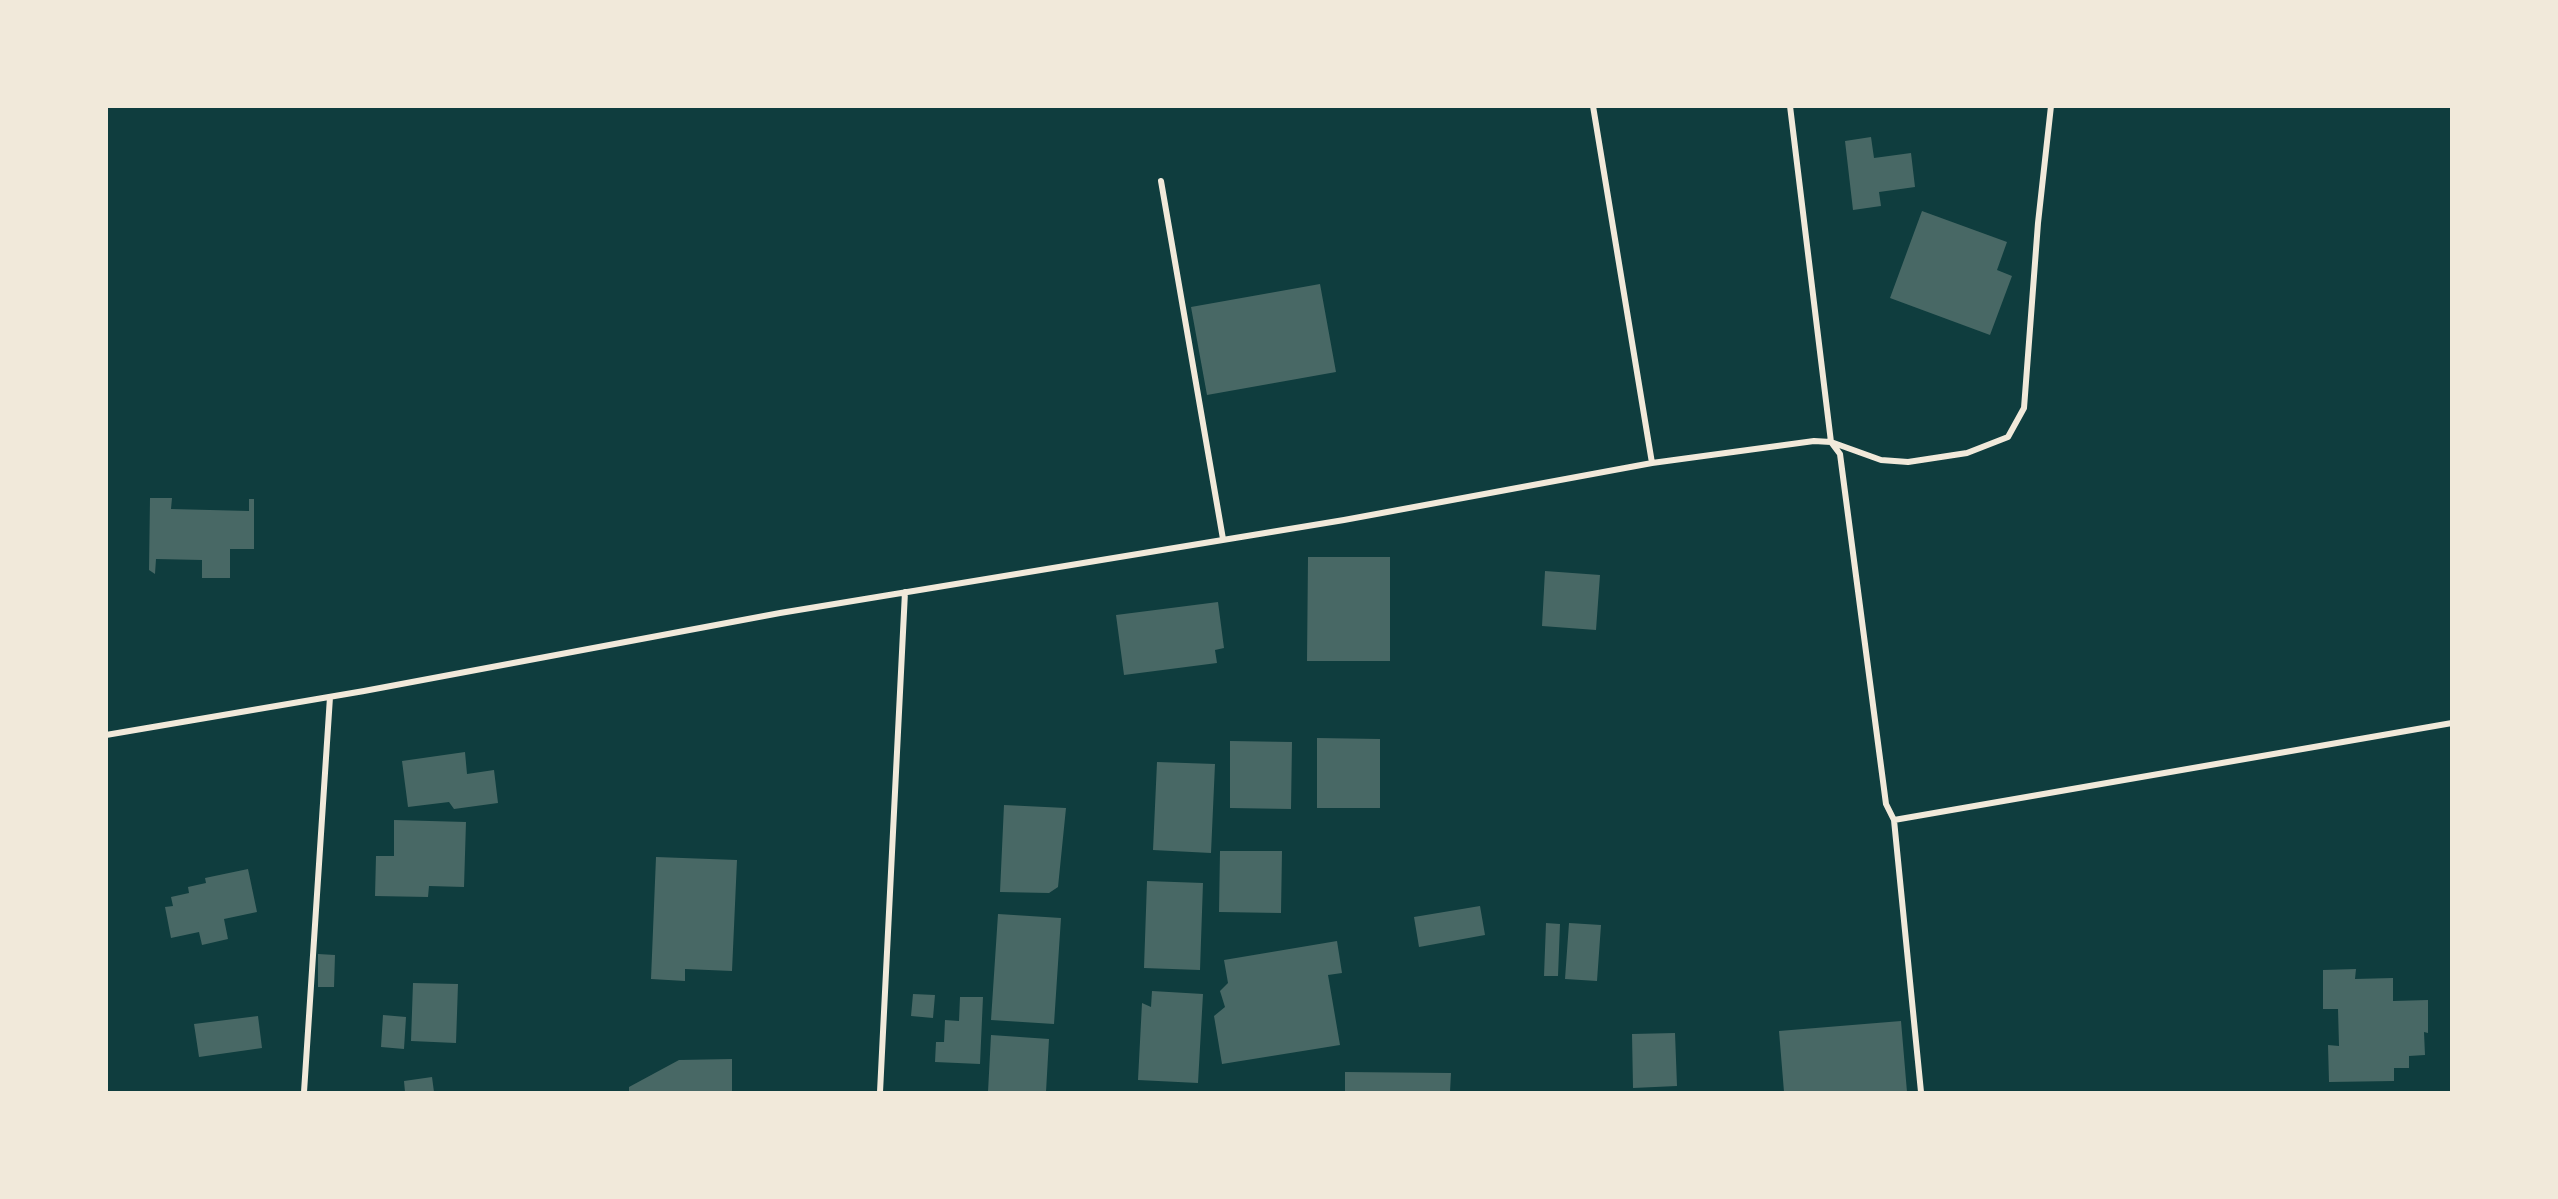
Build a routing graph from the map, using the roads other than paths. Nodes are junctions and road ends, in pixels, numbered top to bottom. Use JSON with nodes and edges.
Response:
{"nodes":[{"id":1,"x":1593,"y":106,"type":"edge"},
{"id":2,"x":1790,"y":106,"type":"edge"},
{"id":3,"x":2050,"y":106,"type":"edge"},
{"id":4,"x":1161,"y":180,"type":"dead end"},
{"id":5,"x":1831,"y":442,"type":"junction"},
{"id":6,"x":1653,"y":463,"type":"junction"},
{"id":7,"x":1223,"y":539,"type":"junction"},
{"id":8,"x":904,"y":592,"type":"junction"},
{"id":9,"x":330,"y":697,"type":"junction"},
{"id":10,"x":2451,"y":723,"type":"edge"},
{"id":11,"x":106,"y":735,"type":"edge"},
{"id":12,"x":1894,"y":820,"type":"junction"},
{"id":13,"x":304,"y":1092,"type":"edge"},
{"id":14,"x":880,"y":1092,"type":"edge"},
{"id":15,"x":1921,"y":1092,"type":"edge"}],
"edges":[{"from":1,"to":6,"type":"street"},
{"from":2,"to":5,"type":"street"},
{"from":3,"to":5,"type":"street"},
{"from":4,"to":7,"type":"street"},
{"from":5,"to":6,"type":"street"},
{"from":5,"to":12,"type":"street"},
{"from":6,"to":7,"type":"street"},
{"from":7,"to":8,"type":"street"},
{"from":8,"to":9,"type":"street"},
{"from":8,"to":14,"type":"street"},
{"from":9,"to":11,"type":"street"},
{"from":9,"to":13,"type":"street"},
{"from":10,"to":12,"type":"street"},
{"from":12,"to":15,"type":"street"}]}
